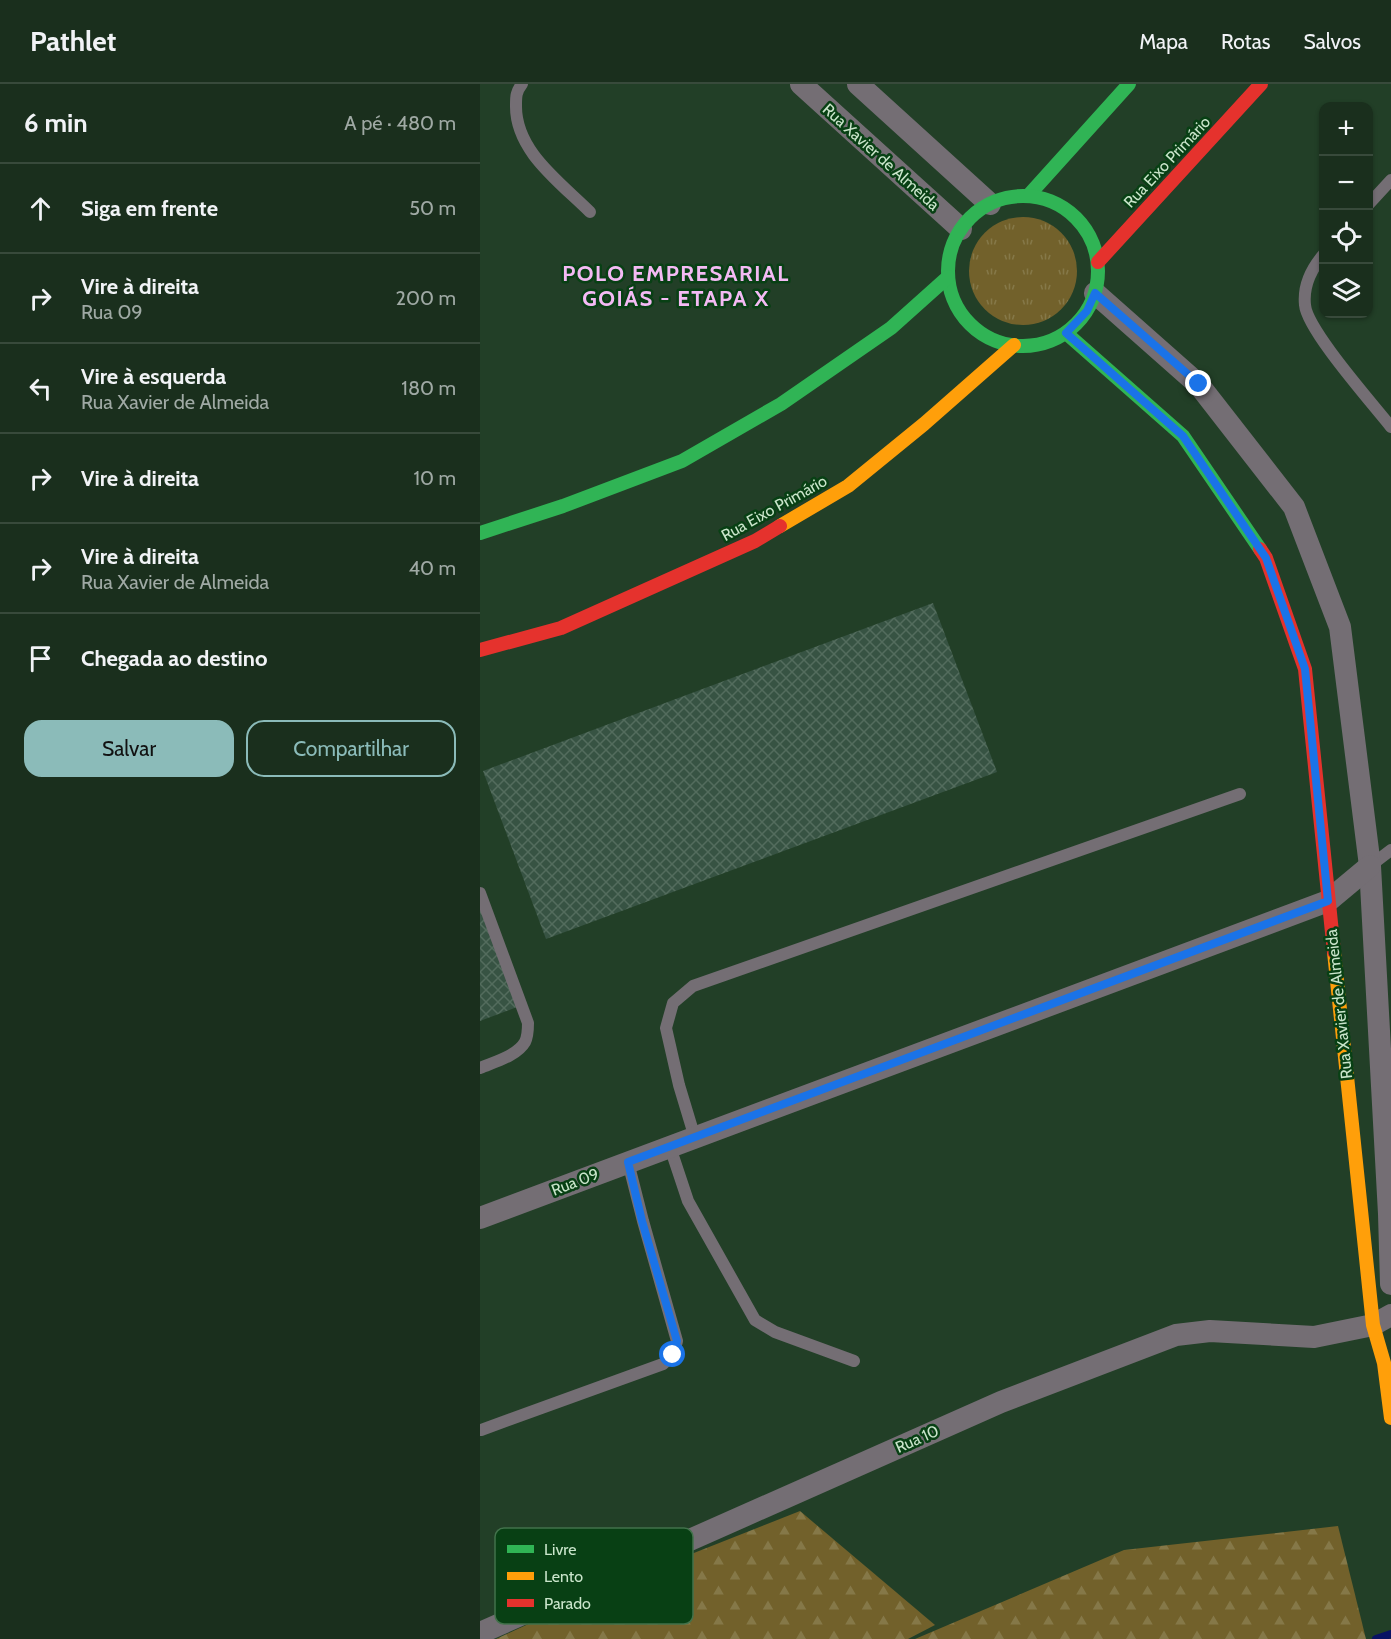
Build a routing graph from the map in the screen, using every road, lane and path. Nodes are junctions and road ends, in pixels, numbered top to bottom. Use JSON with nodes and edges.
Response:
{"nodes":[{"id":1,"x":522,"y":84,"type":"edge"},
{"id":2,"x":801,"y":84,"type":"edge"},
{"id":3,"x":858,"y":84,"type":"edge"},
{"id":4,"x":1129,"y":84,"type":"edge"},
{"id":5,"x":1261,"y":84,"type":"edge"},
{"id":6,"x":1391,"y":180,"type":"edge"},
{"id":7,"x":1028,"y":196,"type":"junction"},
{"id":8,"x":1373,"y":200,"type":"edge"},
{"id":9,"x":990,"y":204,"type":"junction"},
{"id":10,"x":590,"y":212,"type":"dead end"},
{"id":11,"x":961,"y":229,"type":"junction"},
{"id":12,"x":1319,"y":259,"type":"edge"},
{"id":13,"x":1098,"y":262,"type":"junction"},
{"id":14,"x":948,"y":278,"type":"junction"},
{"id":15,"x":1095,"y":293,"type":"junction"},
{"id":16,"x":1066,"y":333,"type":"junction"},
{"id":17,"x":1014,"y":345,"type":"junction"},
{"id":18,"x":1391,"y":427,"type":"edge"},
{"id":19,"x":480,"y":533,"type":"edge"},
{"id":20,"x":480,"y":650,"type":"edge"},
{"id":21,"x":1240,"y":794,"type":"dead end"},
{"id":22,"x":1391,"y":850,"type":"edge"},
{"id":23,"x":1370,"y":866,"type":"junction"},
{"id":24,"x":480,"y":893,"type":"edge"},
{"id":25,"x":1328,"y":901,"type":"junction"},
{"id":26,"x":480,"y":1068,"type":"edge"},
{"id":27,"x":695,"y":1137,"type":"junction"},
{"id":28,"x":670,"y":1147,"type":"junction"},
{"id":29,"x":628,"y":1162,"type":"junction"},
{"id":30,"x":480,"y":1218,"type":"edge"},
{"id":31,"x":1391,"y":1284,"type":"edge"},
{"id":32,"x":1385,"y":1320,"type":"edge"},
{"id":33,"x":854,"y":1361,"type":"dead end"},
{"id":34,"x":1384,"y":1364,"type":"joint"},
{"id":35,"x":1391,"y":1418,"type":"edge"},
{"id":36,"x":481,"y":1430,"type":"edge"},
{"id":37,"x":693,"y":1539,"type":"edge"},
{"id":38,"x":500,"y":1624,"type":"edge"},
{"id":39,"x":480,"y":1633,"type":"edge"}],
"edges":[{"from":1,"to":10,"type":"lane"},
{"from":2,"to":11,"type":"street","name":"Rua Xavier de Almeida"},
{"from":3,"to":9,"type":"street"},
{"from":4,"to":7,"type":"street"},
{"from":5,"to":13,"type":"street","name":"Rua Eixo Primário"},
{"from":6,"to":8,"type":"lane"},
{"from":7,"to":9,"type":"street"},
{"from":7,"to":13,"type":"street"},
{"from":9,"to":11,"type":"street"},
{"from":11,"to":14,"type":"street"},
{"from":12,"to":18,"type":"lane"},
{"from":13,"to":15,"type":"street"},
{"from":14,"to":17,"type":"street"},
{"from":14,"to":19,"type":"street"},
{"from":15,"to":16,"type":"street"},
{"from":15,"to":23,"type":"street"},
{"from":16,"to":17,"type":"street"},
{"from":16,"to":25,"type":"street","name":"Rua Xavier de Almeida"},
{"from":17,"to":20,"type":"street","name":"Rua Eixo Primário"},
{"from":21,"to":27,"type":"lane"},
{"from":22,"to":23,"type":"lane"},
{"from":23,"to":25,"type":"street","name":"Rua 09"},
{"from":23,"to":31,"type":"street"},
{"from":24,"to":26,"type":"lane"},
{"from":25,"to":27,"type":"street","name":"Rua 09"},
{"from":25,"to":32,"type":"street","name":"Rua Xavier de Almeida"},
{"from":27,"to":28,"type":"street","name":"Rua 09"},
{"from":28,"to":29,"type":"street","name":"Rua 09"},
{"from":28,"to":33,"type":"lane"},
{"from":29,"to":30,"type":"street","name":"Rua 09"},
{"from":29,"to":36,"type":"lane"},
{"from":32,"to":34,"type":"street","name":"Rua Xavier de Almeida"},
{"from":32,"to":37,"type":"street","name":"Rua 10"},
{"from":34,"to":35,"type":"street","name":"Rua Xavier de Almeida"},
{"from":38,"to":39,"type":"street","name":"Rua 10"}]}
